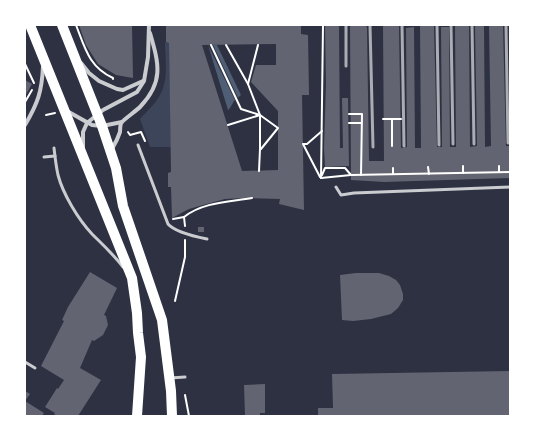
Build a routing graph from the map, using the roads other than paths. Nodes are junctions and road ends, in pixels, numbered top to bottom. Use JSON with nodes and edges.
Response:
{"nodes":[{"id":1,"x":30,"y":25,"type":"edge"},
{"id":2,"x":62,"y":25,"type":"edge"},
{"id":3,"x":149,"y":27,"type":"edge"},
{"id":4,"x":73,"y":53,"type":"junction"},
{"id":5,"x":43,"y":58,"type":"junction"},
{"id":6,"x":144,"y":81,"type":"junction"},
{"id":7,"x":65,"y":110,"type":"junction"},
{"id":8,"x":98,"y":114,"type":"junction"},
{"id":9,"x":27,"y":118,"type":"edge"},
{"id":10,"x":122,"y":122,"type":"junction"},
{"id":11,"x":87,"y":123,"type":"junction"},
{"id":12,"x":25,"y":125,"type":"edge"},
{"id":13,"x":102,"y":126,"type":"junction"},
{"id":14,"x":138,"y":145,"type":"dead end"},
{"id":15,"x":54,"y":148,"type":"dead end"},
{"id":16,"x":111,"y":153,"type":"junction"},
{"id":17,"x":83,"y":155,"type":"junction"},
{"id":18,"x":55,"y":156,"type":"junction"},
{"id":19,"x":44,"y":157,"type":"dead end"},
{"id":20,"x":336,"y":187,"type":"dead end"},
{"id":21,"x":510,"y":187,"type":"edge"},
{"id":22,"x":207,"y":239,"type":"dead end"},
{"id":23,"x":132,"y":278,"type":"junction"},
{"id":24,"x":25,"y":362,"type":"edge"},
{"id":25,"x":35,"y":368,"type":"dead end"},
{"id":26,"x":185,"y":377,"type":"dead end"},
{"id":27,"x":169,"y":378,"type":"junction"},
{"id":28,"x":137,"y":416,"type":"edge"},
{"id":29,"x":172,"y":416,"type":"edge"}],
"edges":[{"from":1,"to":5,"type":"main road"},
{"from":2,"to":4,"type":"main road"},
{"from":3,"to":6,"type":"street"},
{"from":3,"to":10,"type":"street"},
{"from":4,"to":6,"type":"street"},
{"from":4,"to":8,"type":"main road"},
{"from":5,"to":7,"type":"main road"},
{"from":5,"to":9,"type":"street"},
{"from":6,"to":8,"type":"street"},
{"from":7,"to":11,"type":"street"},
{"from":7,"to":17,"type":"main road"},
{"from":8,"to":11,"type":"street"},
{"from":8,"to":13,"type":"main road"},
{"from":9,"to":12,"type":"street"},
{"from":10,"to":13,"type":"street"},
{"from":10,"to":16,"type":"street"},
{"from":11,"to":13,"type":"street"},
{"from":11,"to":17,"type":"street"},
{"from":13,"to":16,"type":"main road"},
{"from":14,"to":22,"type":"lane"},
{"from":15,"to":18,"type":"lane"},
{"from":16,"to":27,"type":"main road"},
{"from":17,"to":23,"type":"main road"},
{"from":18,"to":19,"type":"lane"},
{"from":18,"to":23,"type":"lane"},
{"from":20,"to":21,"type":"lane"},
{"from":23,"to":28,"type":"main road"},
{"from":24,"to":25,"type":"lane"},
{"from":26,"to":27,"type":"lane"},
{"from":27,"to":29,"type":"main road"}]}
